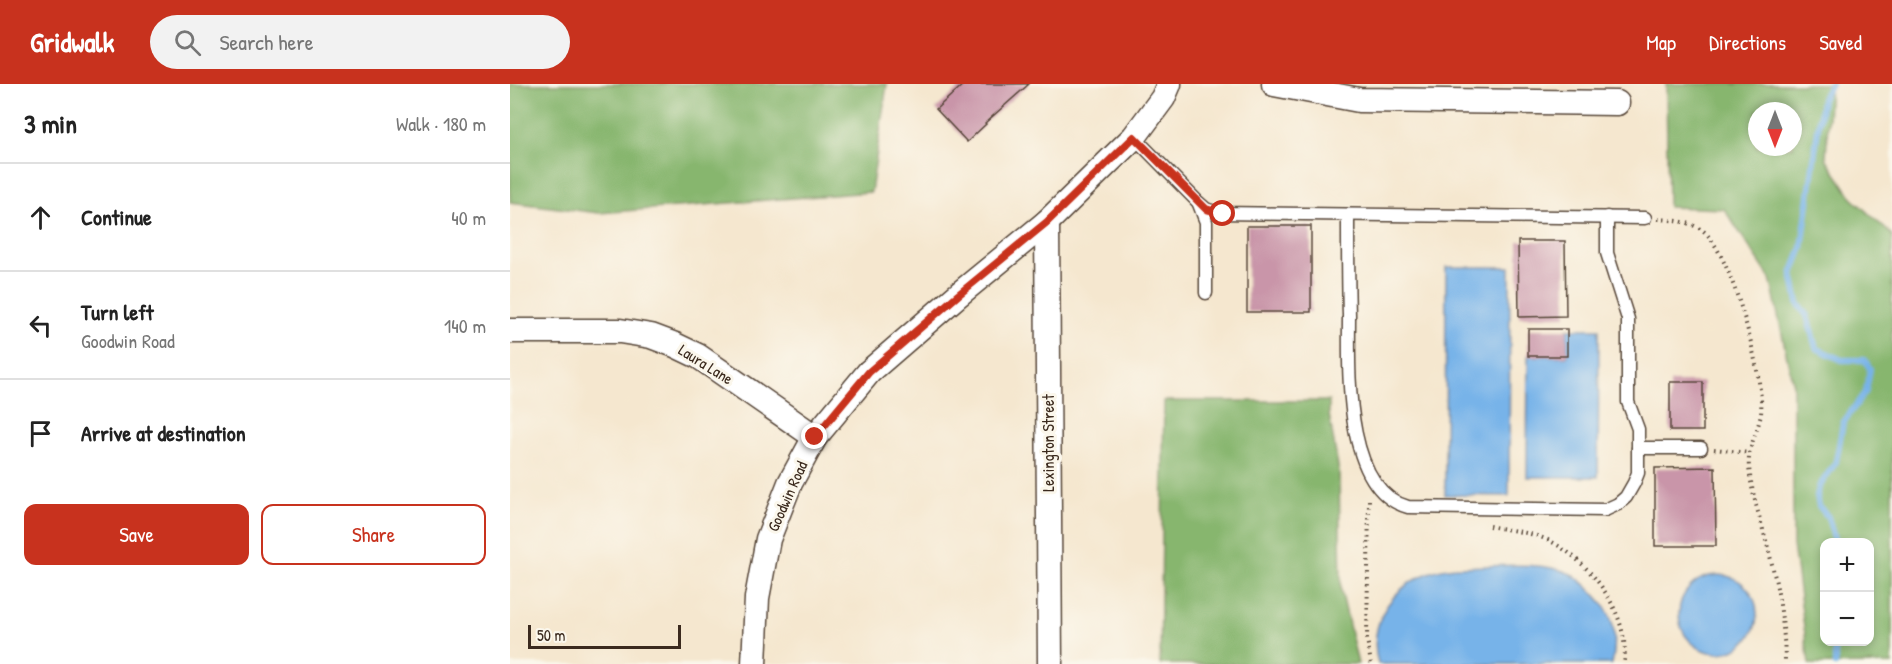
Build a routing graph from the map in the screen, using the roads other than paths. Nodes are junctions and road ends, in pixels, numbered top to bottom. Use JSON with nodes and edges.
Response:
{"nodes":[{"id":1,"x":1169,"y":84,"type":"edge"},
{"id":2,"x":1274,"y":84,"type":"edge"},
{"id":3,"x":1617,"y":103,"type":"dead end"},
{"id":4,"x":1134,"y":137,"type":"junction"},
{"id":5,"x":1197,"y":201,"type":"junction"},
{"id":6,"x":1348,"y":215,"type":"junction"},
{"id":7,"x":1607,"y":217,"type":"junction"},
{"id":8,"x":1645,"y":218,"type":"road end"},
{"id":9,"x":1047,"y":222,"type":"junction"},
{"id":10,"x":1206,"y":293,"type":"dead end"},
{"id":11,"x":510,"y":331,"type":"edge"},
{"id":12,"x":815,"y":437,"type":"junction"},
{"id":13,"x":1638,"y":448,"type":"junction"},
{"id":14,"x":1701,"y":448,"type":"road end"},
{"id":15,"x":754,"y":664,"type":"edge"},
{"id":16,"x":1050,"y":664,"type":"edge"}],
"edges":[{"from":1,"to":4,"type":"street","name":"Goodwin Road"},
{"from":2,"to":3,"type":"street"},
{"from":4,"to":5,"type":"lane"},
{"from":4,"to":9,"type":"street","name":"Goodwin Road"},
{"from":5,"to":6,"type":"lane"},
{"from":5,"to":10,"type":"lane"},
{"from":6,"to":7,"type":"lane"},
{"from":6,"to":13,"type":"lane"},
{"from":7,"to":8,"type":"lane"},
{"from":7,"to":13,"type":"lane"},
{"from":9,"to":12,"type":"street","name":"Goodwin Road"},
{"from":9,"to":16,"type":"street","name":"Lexington Street"},
{"from":11,"to":12,"type":"street","name":"Laura Lane"},
{"from":12,"to":15,"type":"street","name":"Goodwin Road"},
{"from":13,"to":14,"type":"lane"}]}
